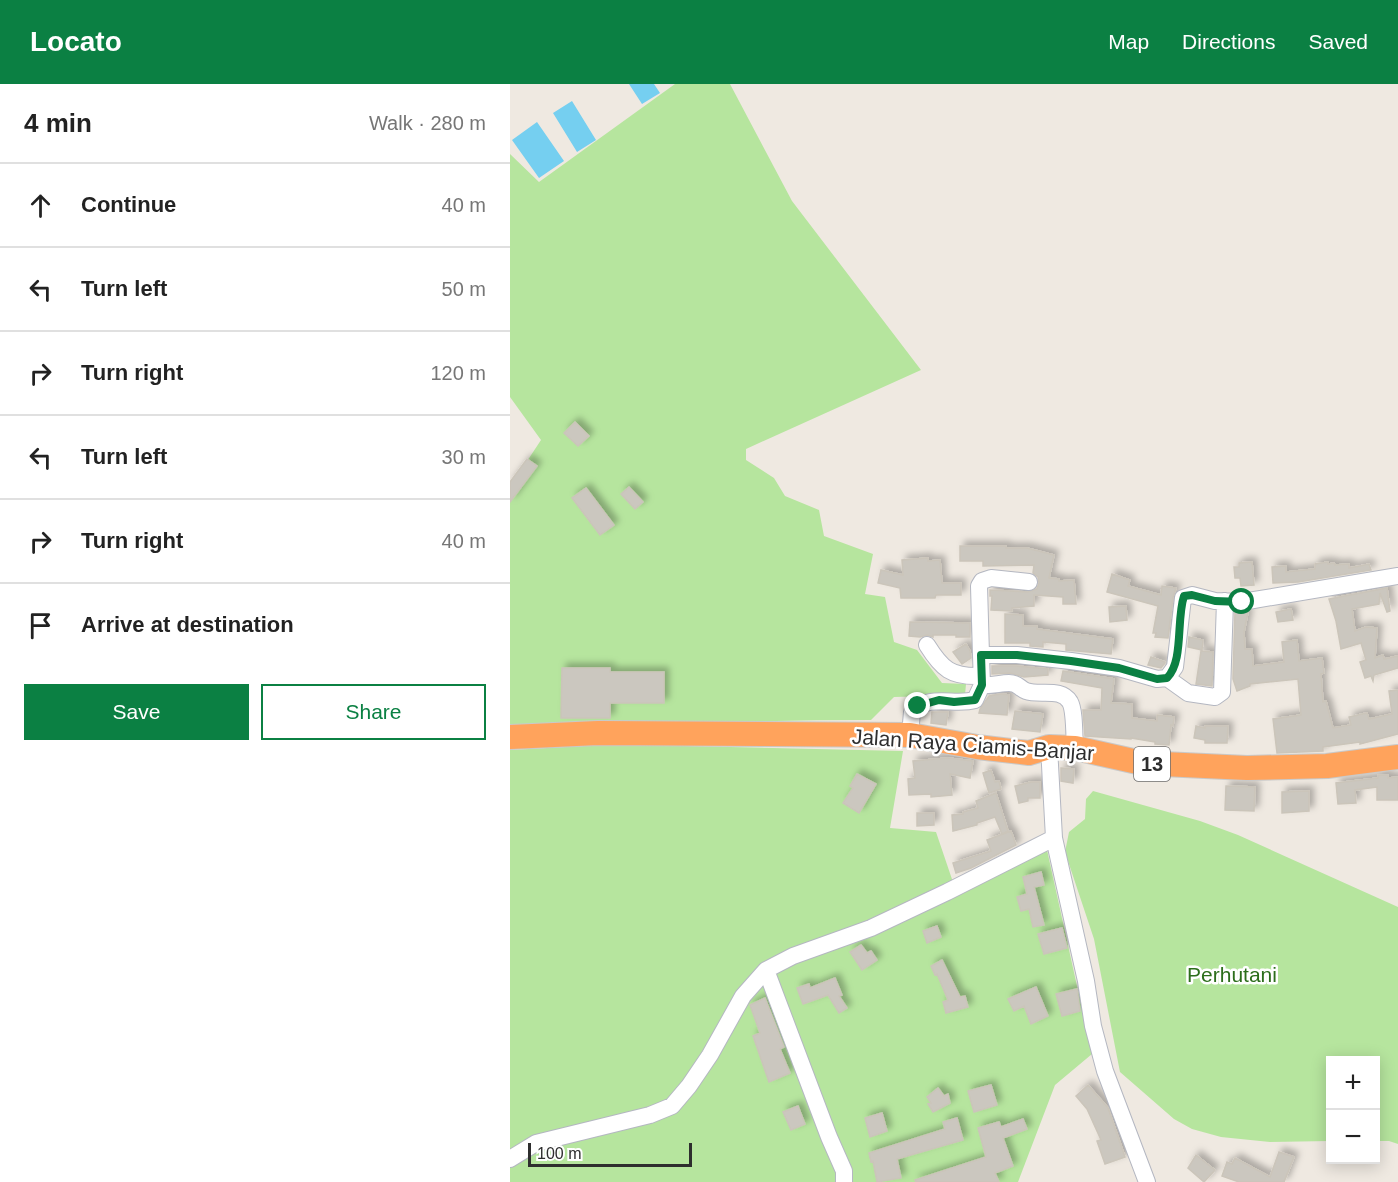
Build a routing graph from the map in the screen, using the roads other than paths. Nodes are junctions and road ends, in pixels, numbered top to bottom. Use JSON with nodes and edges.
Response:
{"nodes":[{"id":1,"x":1398,"y":576,"type":"edge"},
{"id":2,"x":1029,"y":582,"type":"dead end"},
{"id":3,"x":1225,"y":601,"type":"junction"},
{"id":4,"x":927,"y":645,"type":"dead end"},
{"id":5,"x":981,"y":655,"type":"junction"},
{"id":6,"x":1167,"y":678,"type":"junction"},
{"id":7,"x":981,"y":680,"type":"junction"},
{"id":8,"x":910,"y":735,"type":"junction"},
{"id":9,"x":510,"y":737,"type":"edge"},
{"id":10,"x":1049,"y":747,"type":"junction"},
{"id":11,"x":1075,"y":748,"type":"junction"},
{"id":12,"x":1398,"y":757,"type":"edge"},
{"id":13,"x":1054,"y":838,"type":"junction"},
{"id":14,"x":766,"y":970,"type":"junction"},
{"id":15,"x":510,"y":1159,"type":"edge"},
{"id":16,"x":844,"y":1182,"type":"edge"},
{"id":17,"x":1146,"y":1182,"type":"edge"}],
"edges":[{"from":1,"to":3,"type":"street"},
{"from":2,"to":5,"type":"street"},
{"from":3,"to":6,"type":"street"},
{"from":3,"to":6,"type":"street"},
{"from":4,"to":7,"type":"street"},
{"from":5,"to":6,"type":"street"},
{"from":5,"to":7,"type":"street"},
{"from":7,"to":8,"type":"street"},
{"from":7,"to":11,"type":"street"},
{"from":8,"to":9,"type":"highway","name":"Jalan Raya Ciamis-Banjar","number":"13"},
{"from":8,"to":10,"type":"highway","name":"Jalan Raya Ciamis-Banjar","number":"13"},
{"from":10,"to":11,"type":"highway","name":"Jalan Raya Ciamis-Banjar","number":"13"},
{"from":10,"to":13,"type":"street"},
{"from":11,"to":12,"type":"highway","name":"Jalan Raya Ciamis-Banjar","number":"13"},
{"from":13,"to":14,"type":"street"},
{"from":13,"to":17,"type":"street"},
{"from":14,"to":15,"type":"street"},
{"from":14,"to":16,"type":"street"}]}
